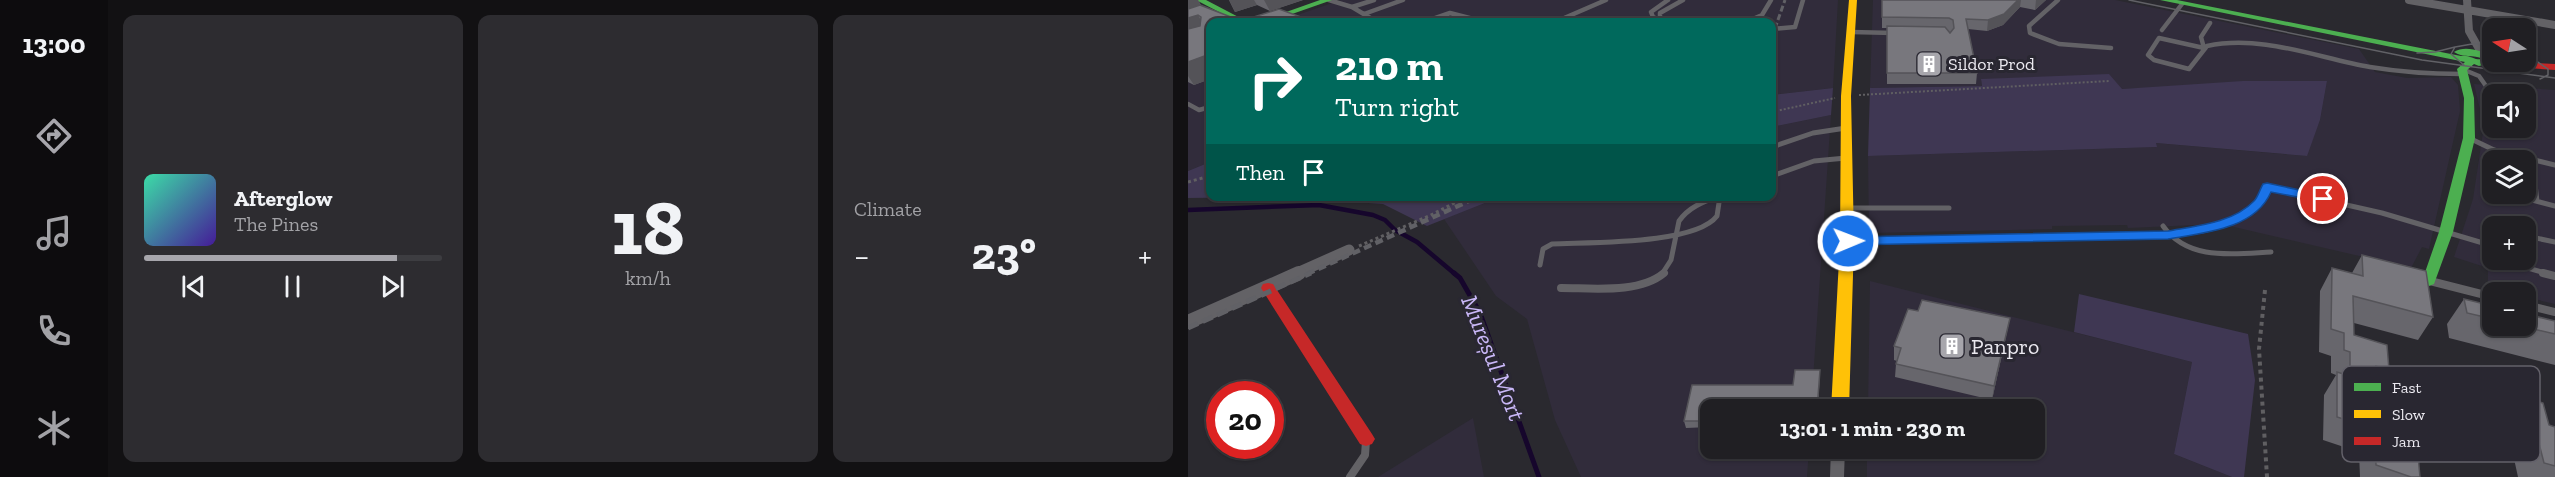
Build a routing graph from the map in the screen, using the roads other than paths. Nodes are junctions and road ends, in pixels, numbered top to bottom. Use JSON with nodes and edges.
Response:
{"nodes":[{"id":1,"x":1200,"y":0,"type":"edge"},
{"id":2,"x":1328,"y":0,"type":"edge"},
{"id":3,"x":1374,"y":0,"type":"edge"},
{"id":4,"x":1403,"y":0,"type":"edge"},
{"id":5,"x":1606,"y":0,"type":"edge"},
{"id":6,"x":1668,"y":0,"type":"edge"},
{"id":7,"x":1683,"y":0,"type":"edge"},
{"id":8,"x":1771,"y":0,"type":"edge"},
{"id":9,"x":1803,"y":0,"type":"edge"},
{"id":10,"x":1853,"y":0,"type":"edge"},
{"id":11,"x":2058,"y":0,"type":"edge"},
{"id":12,"x":2164,"y":0,"type":"edge"},
{"id":13,"x":2409,"y":0,"type":"edge"},
{"id":14,"x":2467,"y":0,"type":"edge"},
{"id":15,"x":2182,"y":4,"type":"junction"},
{"id":16,"x":1352,"y":7,"type":"junction"},
{"id":17,"x":2467,"y":10,"type":"junction"},
{"id":18,"x":1288,"y":13,"type":"junction"},
{"id":19,"x":1364,"y":14,"type":"junction"},
{"id":20,"x":1236,"y":18,"type":"edge"},
{"id":21,"x":1274,"y":18,"type":"edge"},
{"id":22,"x":1303,"y":18,"type":"edge"},
{"id":23,"x":1370,"y":18,"type":"edge"},
{"id":24,"x":1436,"y":18,"type":"edge"},
{"id":25,"x":1469,"y":18,"type":"edge"},
{"id":26,"x":1564,"y":18,"type":"edge"},
{"id":27,"x":1660,"y":18,"type":"edge"},
{"id":28,"x":1662,"y":18,"type":"edge"},
{"id":29,"x":1755,"y":18,"type":"edge"},
{"id":30,"x":2210,"y":23,"type":"dead end"},
{"id":31,"x":2555,"y":25,"type":"edge"},
{"id":32,"x":1776,"y":29,"type":"edge"},
{"id":33,"x":2162,"y":30,"type":"dead end"},
{"id":34,"x":2469,"y":31,"type":"junction"},
{"id":35,"x":1851,"y":32,"type":"junction"},
{"id":36,"x":1905,"y":33,"type":"edge"},
{"id":37,"x":2111,"y":48,"type":"dead end"},
{"id":38,"x":2204,"y":48,"type":"junction"},
{"id":39,"x":2474,"y":60,"type":"edge"},
{"id":40,"x":2536,"y":63,"type":"edge"},
{"id":41,"x":2555,"y":67,"type":"edge"},
{"id":42,"x":2485,"y":84,"type":"edge"},
{"id":43,"x":1188,"y":104,"type":"edge"},
{"id":44,"x":1206,"y":108,"type":"edge"},
{"id":45,"x":1847,"y":128,"type":"junction"},
{"id":46,"x":2469,"y":138,"type":"junction"},
{"id":47,"x":1776,"y":146,"type":"edge"},
{"id":48,"x":2494,"y":150,"type":"edge"},
{"id":49,"x":1847,"y":158,"type":"junction"},
{"id":50,"x":2536,"y":160,"type":"edge"},
{"id":51,"x":2555,"y":165,"type":"edge"},
{"id":52,"x":1776,"y":175,"type":"edge"},
{"id":53,"x":2536,"y":193,"type":"edge"},
{"id":54,"x":1706,"y":201,"type":"edge"},
{"id":55,"x":1719,"y":201,"type":"edge"},
{"id":56,"x":2537,"y":201,"type":"joint"},
{"id":57,"x":2555,"y":206,"type":"edge"},
{"id":58,"x":1847,"y":208,"type":"junction"},
{"id":59,"x":1949,"y":208,"type":"dead end"},
{"id":60,"x":2163,"y":226,"type":"dead end"},
{"id":61,"x":2446,"y":232,"type":"junction"},
{"id":62,"x":2168,"y":235,"type":"junction"},
{"id":63,"x":1676,"y":236,"type":"junction"},
{"id":64,"x":2536,"y":238,"type":"edge"},
{"id":65,"x":1848,"y":241,"type":"junction"},
{"id":66,"x":2555,"y":242,"type":"edge"},
{"id":67,"x":2482,"y":243,"type":"edge"},
{"id":68,"x":1349,"y":250,"type":"road end"},
{"id":69,"x":2271,"y":252,"type":"dead end"},
{"id":70,"x":1540,"y":265,"type":"dead end"},
{"id":71,"x":2535,"y":270,"type":"edge"},
{"id":72,"x":2555,"y":276,"type":"edge"},
{"id":73,"x":2429,"y":281,"type":"joint"},
{"id":74,"x":1268,"y":288,"type":"junction"},
{"id":75,"x":1561,"y":288,"type":"dead end"},
{"id":76,"x":2482,"y":294,"type":"edge"},
{"id":77,"x":2536,"y":307,"type":"edge"},
{"id":78,"x":2555,"y":312,"type":"edge"},
{"id":79,"x":1188,"y":322,"type":"edge"},
{"id":80,"x":1841,"y":399,"type":"edge"},
{"id":81,"x":1366,"y":439,"type":"joint"},
{"id":82,"x":1838,"y":459,"type":"edge"},
{"id":83,"x":1350,"y":477,"type":"edge"},
{"id":84,"x":1837,"y":477,"type":"edge"}],
"edges":[{"from":1,"to":20,"type":"street"},
{"from":2,"to":16,"type":"lane"},
{"from":2,"to":18,"type":"street"},
{"from":3,"to":16,"type":"lane"},
{"from":4,"to":19,"type":"lane"},
{"from":5,"to":26,"type":"lane"},
{"from":6,"to":27,"type":"lane"},
{"from":7,"to":28,"type":"lane"},
{"from":8,"to":29,"type":"lane"},
{"from":9,"to":32,"type":"lane"},
{"from":10,"to":35,"type":"street"},
{"from":11,"to":37,"type":"lane"},
{"from":12,"to":15,"type":"street"},
{"from":13,"to":17,"type":"street"},
{"from":14,"to":17,"type":"street"},
{"from":15,"to":33,"type":"lane"},
{"from":15,"to":39,"type":"street"},
{"from":16,"to":19,"type":"lane"},
{"from":17,"to":31,"type":"street"},
{"from":17,"to":34,"type":"street"},
{"from":18,"to":21,"type":"street"},
{"from":18,"to":22,"type":"lane"},
{"from":19,"to":23,"type":"lane"},
{"from":24,"to":25,"type":"lane"},
{"from":30,"to":38,"type":"lane"},
{"from":34,"to":39,"type":"street"},
{"from":34,"to":39,"type":"street"},
{"from":35,"to":36,"type":"lane"},
{"from":35,"to":45,"type":"street"},
{"from":38,"to":38,"type":"lane"},
{"from":38,"to":39,"type":"lane"},
{"from":39,"to":41,"type":"street"},
{"from":39,"to":42,"type":"lane"},
{"from":39,"to":46,"type":"street"},
{"from":40,"to":41,"type":"street"},
{"from":43,"to":44,"type":"lane"},
{"from":45,"to":47,"type":"lane"},
{"from":45,"to":49,"type":"street"},
{"from":46,"to":48,"type":"lane"},
{"from":46,"to":61,"type":"street"},
{"from":49,"to":52,"type":"lane"},
{"from":49,"to":58,"type":"street"},
{"from":50,"to":51,"type":"lane"},
{"from":53,"to":56,"type":"lane"},
{"from":54,"to":63,"type":"lane"},
{"from":55,"to":63,"type":"lane"},
{"from":56,"to":57,"type":"lane"},
{"from":58,"to":59,"type":"lane"},
{"from":58,"to":65,"type":"street"},
{"from":60,"to":62,"type":"lane"},
{"from":61,"to":62,"type":"lane"},
{"from":61,"to":67,"type":"lane"},
{"from":61,"to":73,"type":"street"},
{"from":62,"to":65,"type":"lane"},
{"from":62,"to":69,"type":"lane"},
{"from":63,"to":70,"type":"lane"},
{"from":63,"to":75,"type":"lane"},
{"from":64,"to":66,"type":"lane"},
{"from":65,"to":80,"type":"street"},
{"from":68,"to":74,"type":"street"},
{"from":71,"to":72,"type":"lane"},
{"from":73,"to":76,"type":"lane"},
{"from":74,"to":79,"type":"street"},
{"from":74,"to":81,"type":"street"},
{"from":77,"to":78,"type":"lane"},
{"from":81,"to":83,"type":"lane"},
{"from":82,"to":84,"type":"street"}]}
